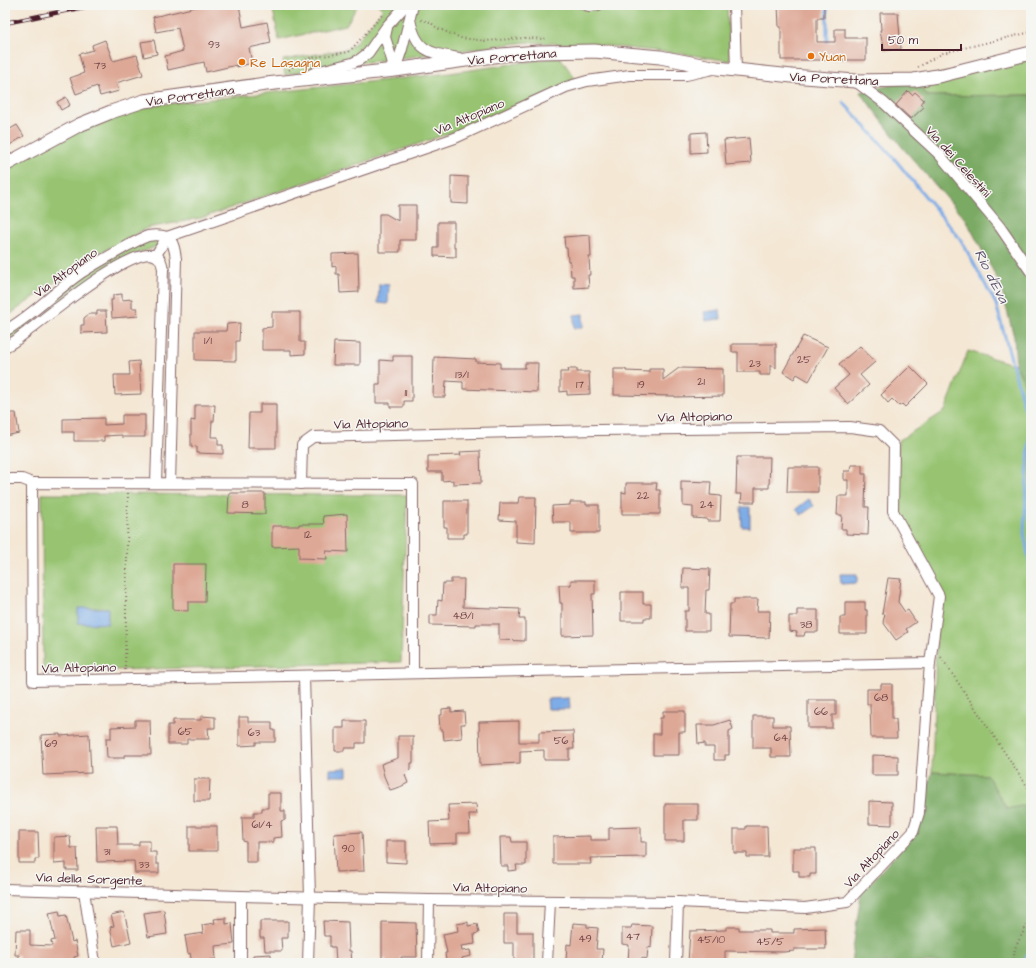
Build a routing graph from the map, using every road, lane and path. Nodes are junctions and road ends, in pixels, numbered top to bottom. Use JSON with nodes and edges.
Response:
{"nodes":[{"id":1,"x":406,"y":5,"type":"edge"},
{"id":2,"x":413,"y":5,"type":"edge"},
{"id":3,"x":584,"y":5,"type":"edge"},
{"id":4,"x":598,"y":5,"type":"edge"},
{"id":5,"x":734,"y":5,"type":"edge"},
{"id":6,"x":410,"y":19,"type":"junction"},
{"id":7,"x":387,"y":26,"type":"junction"},
{"id":8,"x":1031,"y":32,"type":"edge"},
{"id":9,"x":1031,"y":53,"type":"edge"},
{"id":10,"x":469,"y":60,"type":"junction"},
{"id":11,"x":717,"y":68,"type":"junction"},
{"id":12,"x":395,"y":70,"type":"junction"},
{"id":13,"x":736,"y":70,"type":"junction"},
{"id":14,"x":913,"y":70,"type":"dead end"},
{"id":15,"x":296,"y":81,"type":"junction"},
{"id":16,"x":855,"y":81,"type":"junction"},
{"id":17,"x":5,"y":165,"type":"edge"},
{"id":18,"x":167,"y":237,"type":"junction"},
{"id":19,"x":156,"y":255,"type":"junction"},
{"id":20,"x":1031,"y":272,"type":"edge"},
{"id":21,"x":5,"y":331,"type":"edge"},
{"id":22,"x":5,"y":347,"type":"edge"},
{"id":23,"x":5,"y":479,"type":"edge"},
{"id":24,"x":32,"y":483,"type":"junction"},
{"id":25,"x":128,"y":483,"type":"junction"},
{"id":26,"x":156,"y":483,"type":"junction"},
{"id":27,"x":170,"y":483,"type":"junction"},
{"id":28,"x":301,"y":484,"type":"junction"},
{"id":29,"x":933,"y":644,"type":"junction"},
{"id":30,"x":930,"y":663,"type":"junction"},
{"id":31,"x":413,"y":673,"type":"junction"},
{"id":32,"x":304,"y":676,"type":"junction"},
{"id":33,"x":125,"y":679,"type":"junction"},
{"id":34,"x":1031,"y":792,"type":"edge"},
{"id":35,"x":5,"y":889,"type":"edge"},
{"id":36,"x":84,"y":891,"type":"junction"},
{"id":37,"x":172,"y":894,"type":"joint"},
{"id":38,"x":241,"y":896,"type":"junction"},
{"id":39,"x":310,"y":897,"type":"junction"},
{"id":40,"x":429,"y":900,"type":"junction"},
{"id":41,"x":550,"y":901,"type":"junction"},
{"id":42,"x":678,"y":902,"type":"junction"},
{"id":43,"x":1031,"y":917,"type":"edge"},
{"id":44,"x":95,"y":963,"type":"edge"},
{"id":45,"x":241,"y":963,"type":"edge"},
{"id":46,"x":308,"y":963,"type":"edge"},
{"id":47,"x":428,"y":963,"type":"edge"},
{"id":48,"x":548,"y":963,"type":"edge"},
{"id":49,"x":676,"y":963,"type":"edge"},
{"id":50,"x":1013,"y":963,"type":"edge"}],
"edges":[{"from":1,"to":7,"type":"street"},
{"from":2,"to":6,"type":"street"},
{"from":3,"to":4,"type":"street"},
{"from":5,"to":13,"type":"street"},
{"from":6,"to":10,"type":"street"},
{"from":6,"to":12,"type":"street"},
{"from":7,"to":12,"type":"street"},
{"from":7,"to":15,"type":"street"},
{"from":8,"to":14,"type":"path"},
{"from":9,"to":16,"type":"main road","name":"Via Porrettana"},
{"from":10,"to":11,"type":"main road","name":"Via Porrettana"},
{"from":10,"to":12,"type":"main road","name":"Via Porrettana"},
{"from":11,"to":13,"type":"main road","name":"Via Porrettana"},
{"from":11,"to":18,"type":"street","name":"Via Altopiano"},
{"from":12,"to":15,"type":"main road","name":"Via Porrettana"},
{"from":13,"to":16,"type":"main road","name":"Via Porrettana"},
{"from":15,"to":17,"type":"main road","name":"Via Porrettana"},
{"from":16,"to":20,"type":"street","name":"Via dei Celestini"},
{"from":18,"to":19,"type":"street"},
{"from":18,"to":21,"type":"street","name":"Via Altopiano"},
{"from":18,"to":27,"type":"street"},
{"from":19,"to":22,"type":"street","name":"Via Altopiano"},
{"from":19,"to":26,"type":"street"},
{"from":23,"to":24,"type":"street"},
{"from":24,"to":25,"type":"street"},
{"from":24,"to":33,"type":"street","name":"Via Altopiano"},
{"from":25,"to":26,"type":"street"},
{"from":25,"to":33,"type":"path"},
{"from":26,"to":27,"type":"street"},
{"from":27,"to":28,"type":"street"},
{"from":28,"to":29,"type":"street","name":"Via Altopiano"},
{"from":28,"to":31,"type":"street"},
{"from":29,"to":30,"type":"street","name":"Via Altopiano"},
{"from":29,"to":34,"type":"path"},
{"from":30,"to":31,"type":"street","name":"Via Altopiano"},
{"from":30,"to":42,"type":"street","name":"Via Altopiano"},
{"from":31,"to":32,"type":"street","name":"Via Altopiano"},
{"from":32,"to":33,"type":"street","name":"Via Altopiano"},
{"from":32,"to":39,"type":"street"},
{"from":35,"to":36,"type":"street","name":"Via della Sorgente"},
{"from":36,"to":37,"type":"street","name":"Via della Sorgente"},
{"from":36,"to":44,"type":"street"},
{"from":37,"to":38,"type":"street","name":"Via Altopiano"},
{"from":38,"to":39,"type":"street","name":"Via Altopiano"},
{"from":38,"to":45,"type":"street"},
{"from":39,"to":40,"type":"street","name":"Via Altopiano"},
{"from":39,"to":46,"type":"street"},
{"from":40,"to":41,"type":"street","name":"Via Altopiano"},
{"from":40,"to":47,"type":"street"},
{"from":41,"to":42,"type":"street","name":"Via Altopiano"},
{"from":41,"to":48,"type":"street"},
{"from":42,"to":49,"type":"street"},
{"from":43,"to":50,"type":"path"}]}
